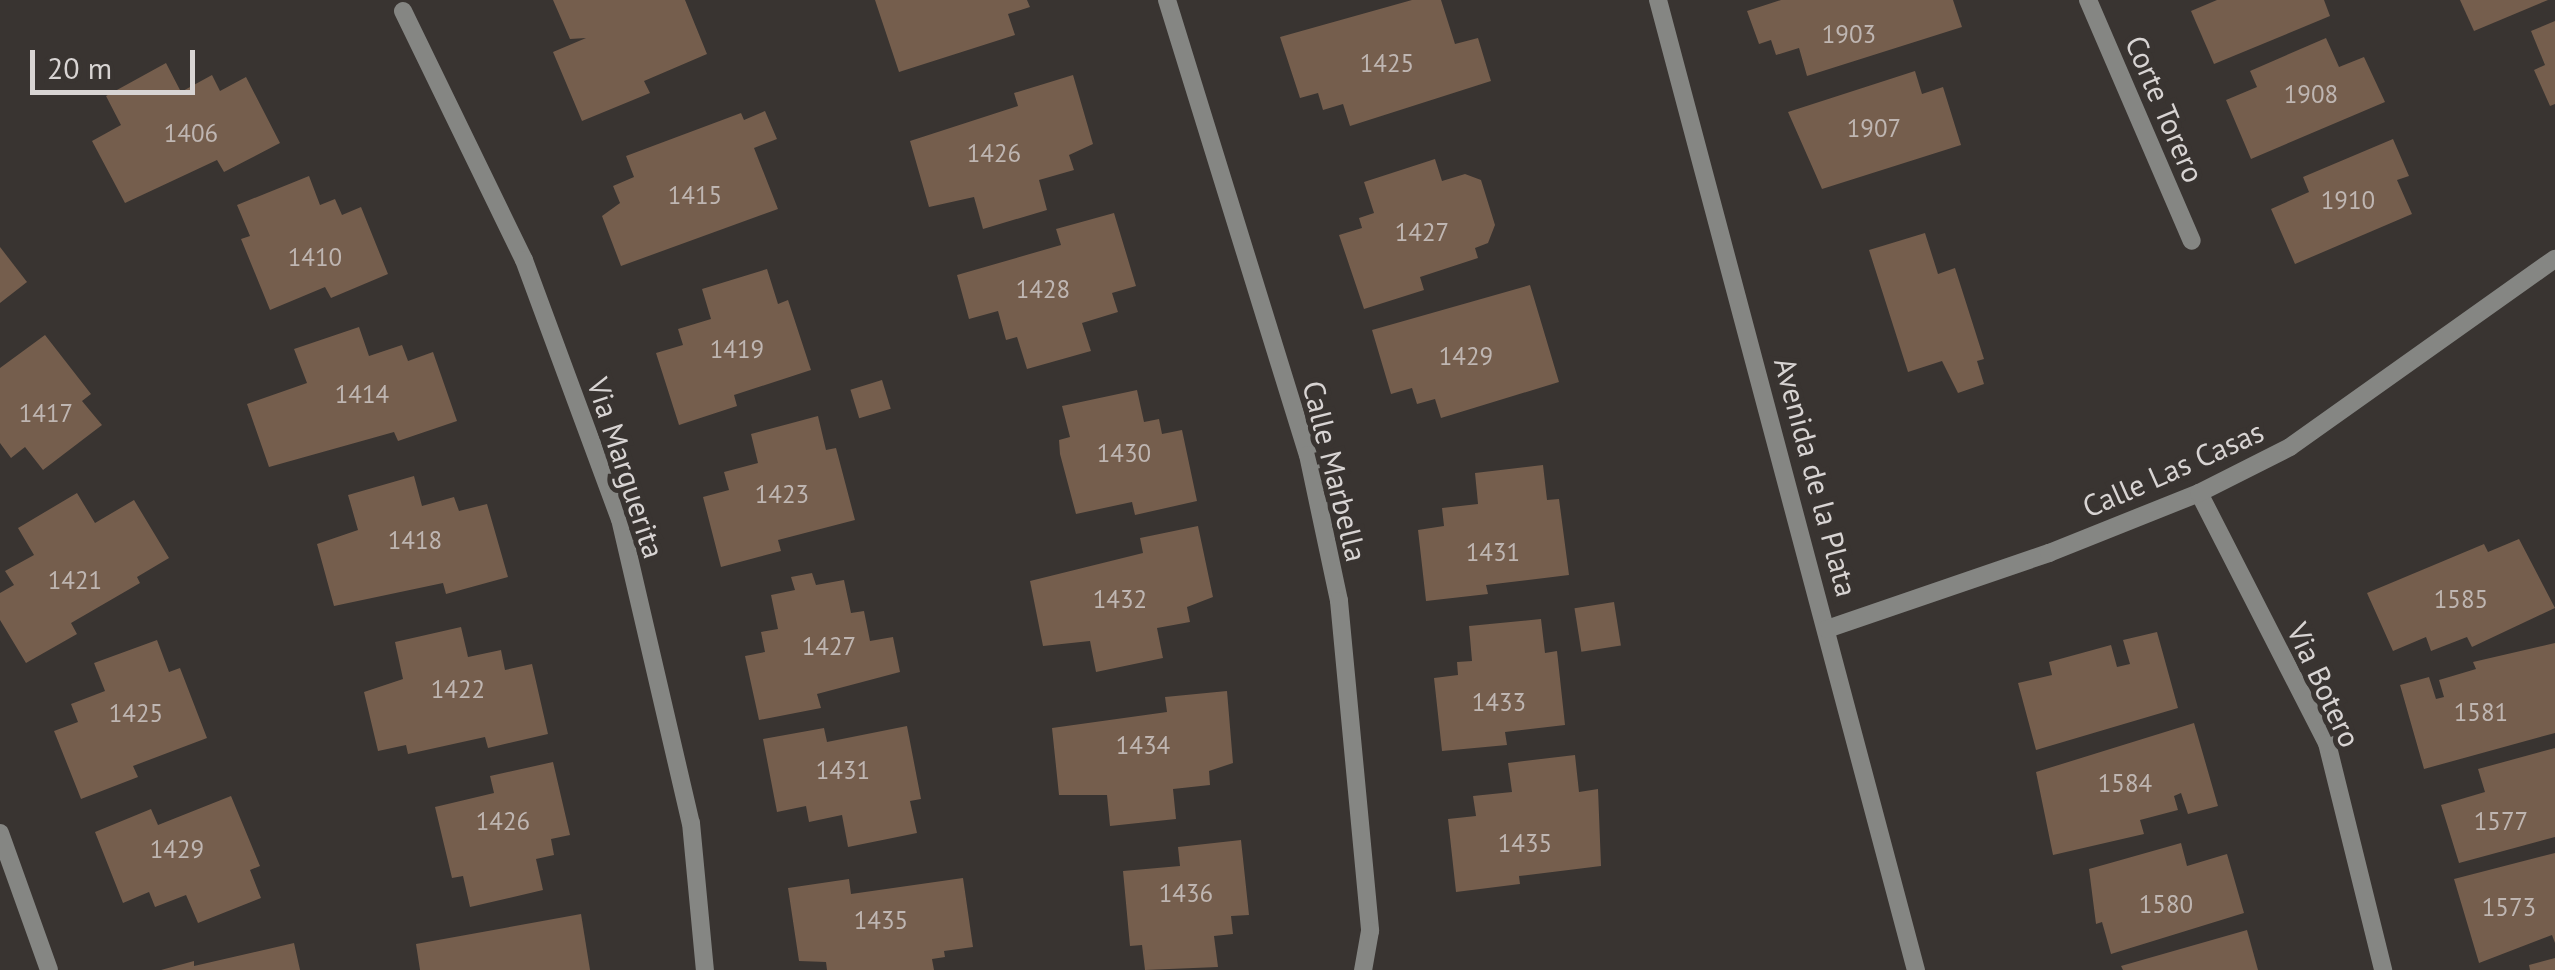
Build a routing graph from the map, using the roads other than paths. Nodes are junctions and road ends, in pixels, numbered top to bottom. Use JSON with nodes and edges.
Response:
{"nodes":[{"id":1,"x":1167,"y":0,"type":"edge"},
{"id":2,"x":1658,"y":0,"type":"edge"},
{"id":3,"x":2088,"y":0,"type":"edge"},
{"id":4,"x":403,"y":11,"type":"dead end"},
{"id":5,"x":2192,"y":241,"type":"dead end"},
{"id":6,"x":2555,"y":259,"type":"edge"},
{"id":7,"x":2200,"y":493,"type":"junction"},
{"id":8,"x":1827,"y":629,"type":"junction"},
{"id":9,"x":0,"y":834,"type":"edge"},
{"id":10,"x":48,"y":970,"type":"edge"},
{"id":11,"x":705,"y":970,"type":"edge"},
{"id":12,"x":1363,"y":970,"type":"edge"},
{"id":13,"x":1916,"y":970,"type":"edge"},
{"id":14,"x":2382,"y":970,"type":"edge"}],
"edges":[{"from":1,"to":12,"type":"street","name":"Calle Marbella"},
{"from":2,"to":8,"type":"street","name":"Avenida de la Plata"},
{"from":3,"to":5,"type":"street","name":"Corte Torero"},
{"from":4,"to":11,"type":"street","name":"Via Marguerita"},
{"from":6,"to":7,"type":"street","name":"Calle Las Casas"},
{"from":7,"to":8,"type":"street","name":"Calle Las Casas"},
{"from":7,"to":14,"type":"street","name":"Via Botero"},
{"from":8,"to":13,"type":"street","name":"Avenida de la Plata"},
{"from":9,"to":10,"type":"street"}]}
